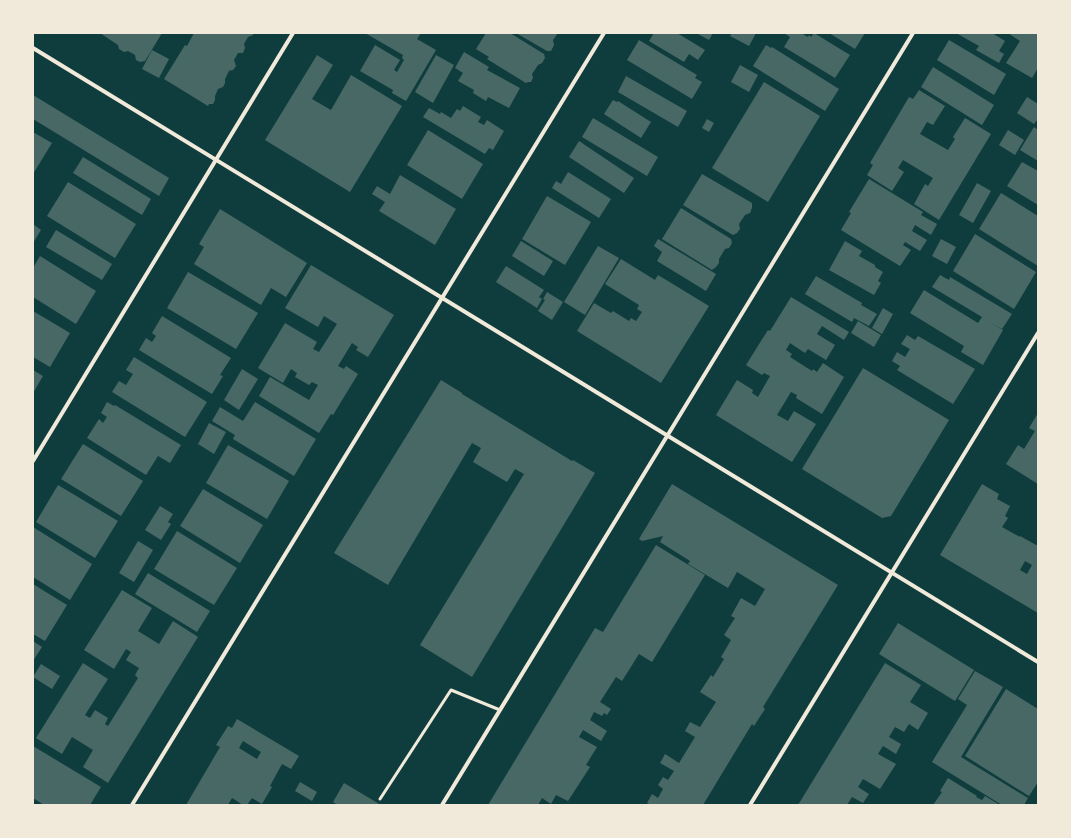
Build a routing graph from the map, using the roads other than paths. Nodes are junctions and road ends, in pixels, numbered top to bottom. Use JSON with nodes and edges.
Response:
{"nodes":[{"id":1,"x":294,"y":33,"type":"edge"},
{"id":2,"x":604,"y":33,"type":"edge"},
{"id":3,"x":913,"y":33,"type":"edge"},
{"id":4,"x":33,"y":48,"type":"edge"},
{"id":5,"x":217,"y":160,"type":"junction"},
{"id":6,"x":442,"y":298,"type":"junction"},
{"id":7,"x":1038,"y":333,"type":"edge"},
{"id":8,"x":668,"y":435,"type":"junction"},
{"id":9,"x":33,"y":461,"type":"edge"},
{"id":10,"x":892,"y":573,"type":"junction"},
{"id":11,"x":1038,"y":662,"type":"edge"},
{"id":12,"x":500,"y":710,"type":"junction"},
{"id":13,"x":380,"y":799,"type":"dead end"},
{"id":14,"x":132,"y":805,"type":"edge"},
{"id":15,"x":442,"y":805,"type":"edge"},
{"id":16,"x":750,"y":805,"type":"edge"}],
"edges":[{"from":1,"to":5,"type":"street"},
{"from":2,"to":6,"type":"street"},
{"from":3,"to":8,"type":"street"},
{"from":4,"to":5,"type":"street"},
{"from":5,"to":6,"type":"street"},
{"from":5,"to":9,"type":"street"},
{"from":6,"to":8,"type":"street"},
{"from":6,"to":14,"type":"street"},
{"from":7,"to":10,"type":"street"},
{"from":8,"to":10,"type":"street"},
{"from":8,"to":12,"type":"street"},
{"from":10,"to":11,"type":"street"},
{"from":10,"to":16,"type":"street"},
{"from":12,"to":13,"type":"lane"},
{"from":12,"to":15,"type":"street"}]}
